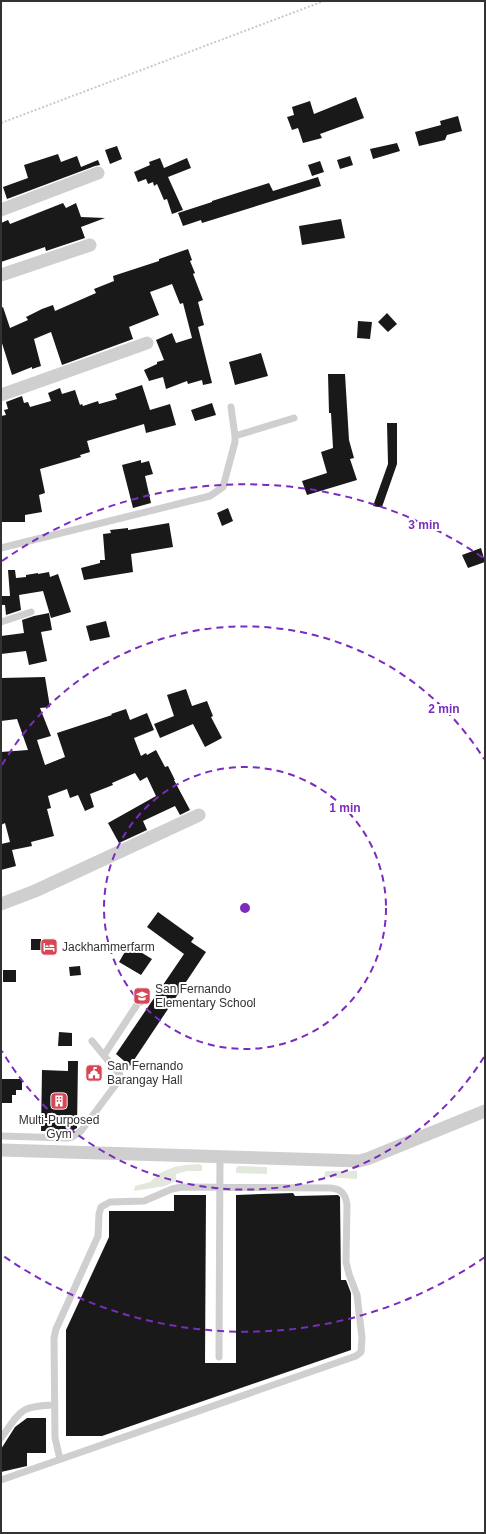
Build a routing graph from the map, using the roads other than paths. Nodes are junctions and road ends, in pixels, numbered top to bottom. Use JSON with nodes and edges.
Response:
{"nodes":[{"id":1,"x":98,"y":173,"type":"dead end"},
{"id":2,"x":1,"y":210,"type":"edge"},
{"id":3,"x":90,"y":245,"type":"dead end"},
{"id":4,"x":1,"y":275,"type":"edge"},
{"id":5,"x":147,"y":343,"type":"dead end"},
{"id":6,"x":1,"y":395,"type":"edge"},
{"id":7,"x":231,"y":407,"type":"dead end"},
{"id":8,"x":294,"y":418,"type":"dead end"},
{"id":9,"x":236,"y":436,"type":"junction"},
{"id":10,"x":1,"y":548,"type":"edge"},
{"id":11,"x":31,"y":612,"type":"dead end"},
{"id":12,"x":1,"y":622,"type":"edge"},
{"id":13,"x":199,"y":815,"type":"dead end"},
{"id":14,"x":1,"y":904,"type":"edge"},
{"id":15,"x":140,"y":1000,"type":"dead end"},
{"id":16,"x":92,"y":1041,"type":"dead end"},
{"id":17,"x":104,"y":1055,"type":"junction"},
{"id":18,"x":485,"y":1111,"type":"edge"},
{"id":19,"x":1,"y":1136,"type":"edge"},
{"id":20,"x":1,"y":1150,"type":"edge"},
{"id":21,"x":220,"y":1156,"type":"junction"},
{"id":22,"x":220,"y":1187,"type":"junction"},
{"id":23,"x":219,"y":1357,"type":"dead end"},
{"id":24,"x":54,"y":1405,"type":"junction"},
{"id":25,"x":1,"y":1438,"type":"edge"},
{"id":26,"x":60,"y":1459,"type":"junction"},
{"id":27,"x":1,"y":1480,"type":"edge"}],
"edges":[{"from":1,"to":2,"type":"street"},
{"from":3,"to":4,"type":"street"},
{"from":5,"to":6,"type":"street"},
{"from":7,"to":9,"type":"lane"},
{"from":8,"to":9,"type":"lane"},
{"from":9,"to":10,"type":"lane"},
{"from":11,"to":12,"type":"lane"},
{"from":13,"to":14,"type":"street"},
{"from":15,"to":17,"type":"lane"},
{"from":16,"to":17,"type":"lane"},
{"from":17,"to":19,"type":"lane"},
{"from":18,"to":21,"type":"street"},
{"from":20,"to":21,"type":"street"},
{"from":21,"to":22,"type":"lane"},
{"from":22,"to":23,"type":"lane"},
{"from":22,"to":24,"type":"lane"},
{"from":22,"to":26,"type":"lane"},
{"from":24,"to":25,"type":"lane"},
{"from":24,"to":26,"type":"lane"},
{"from":26,"to":27,"type":"lane"}]}
